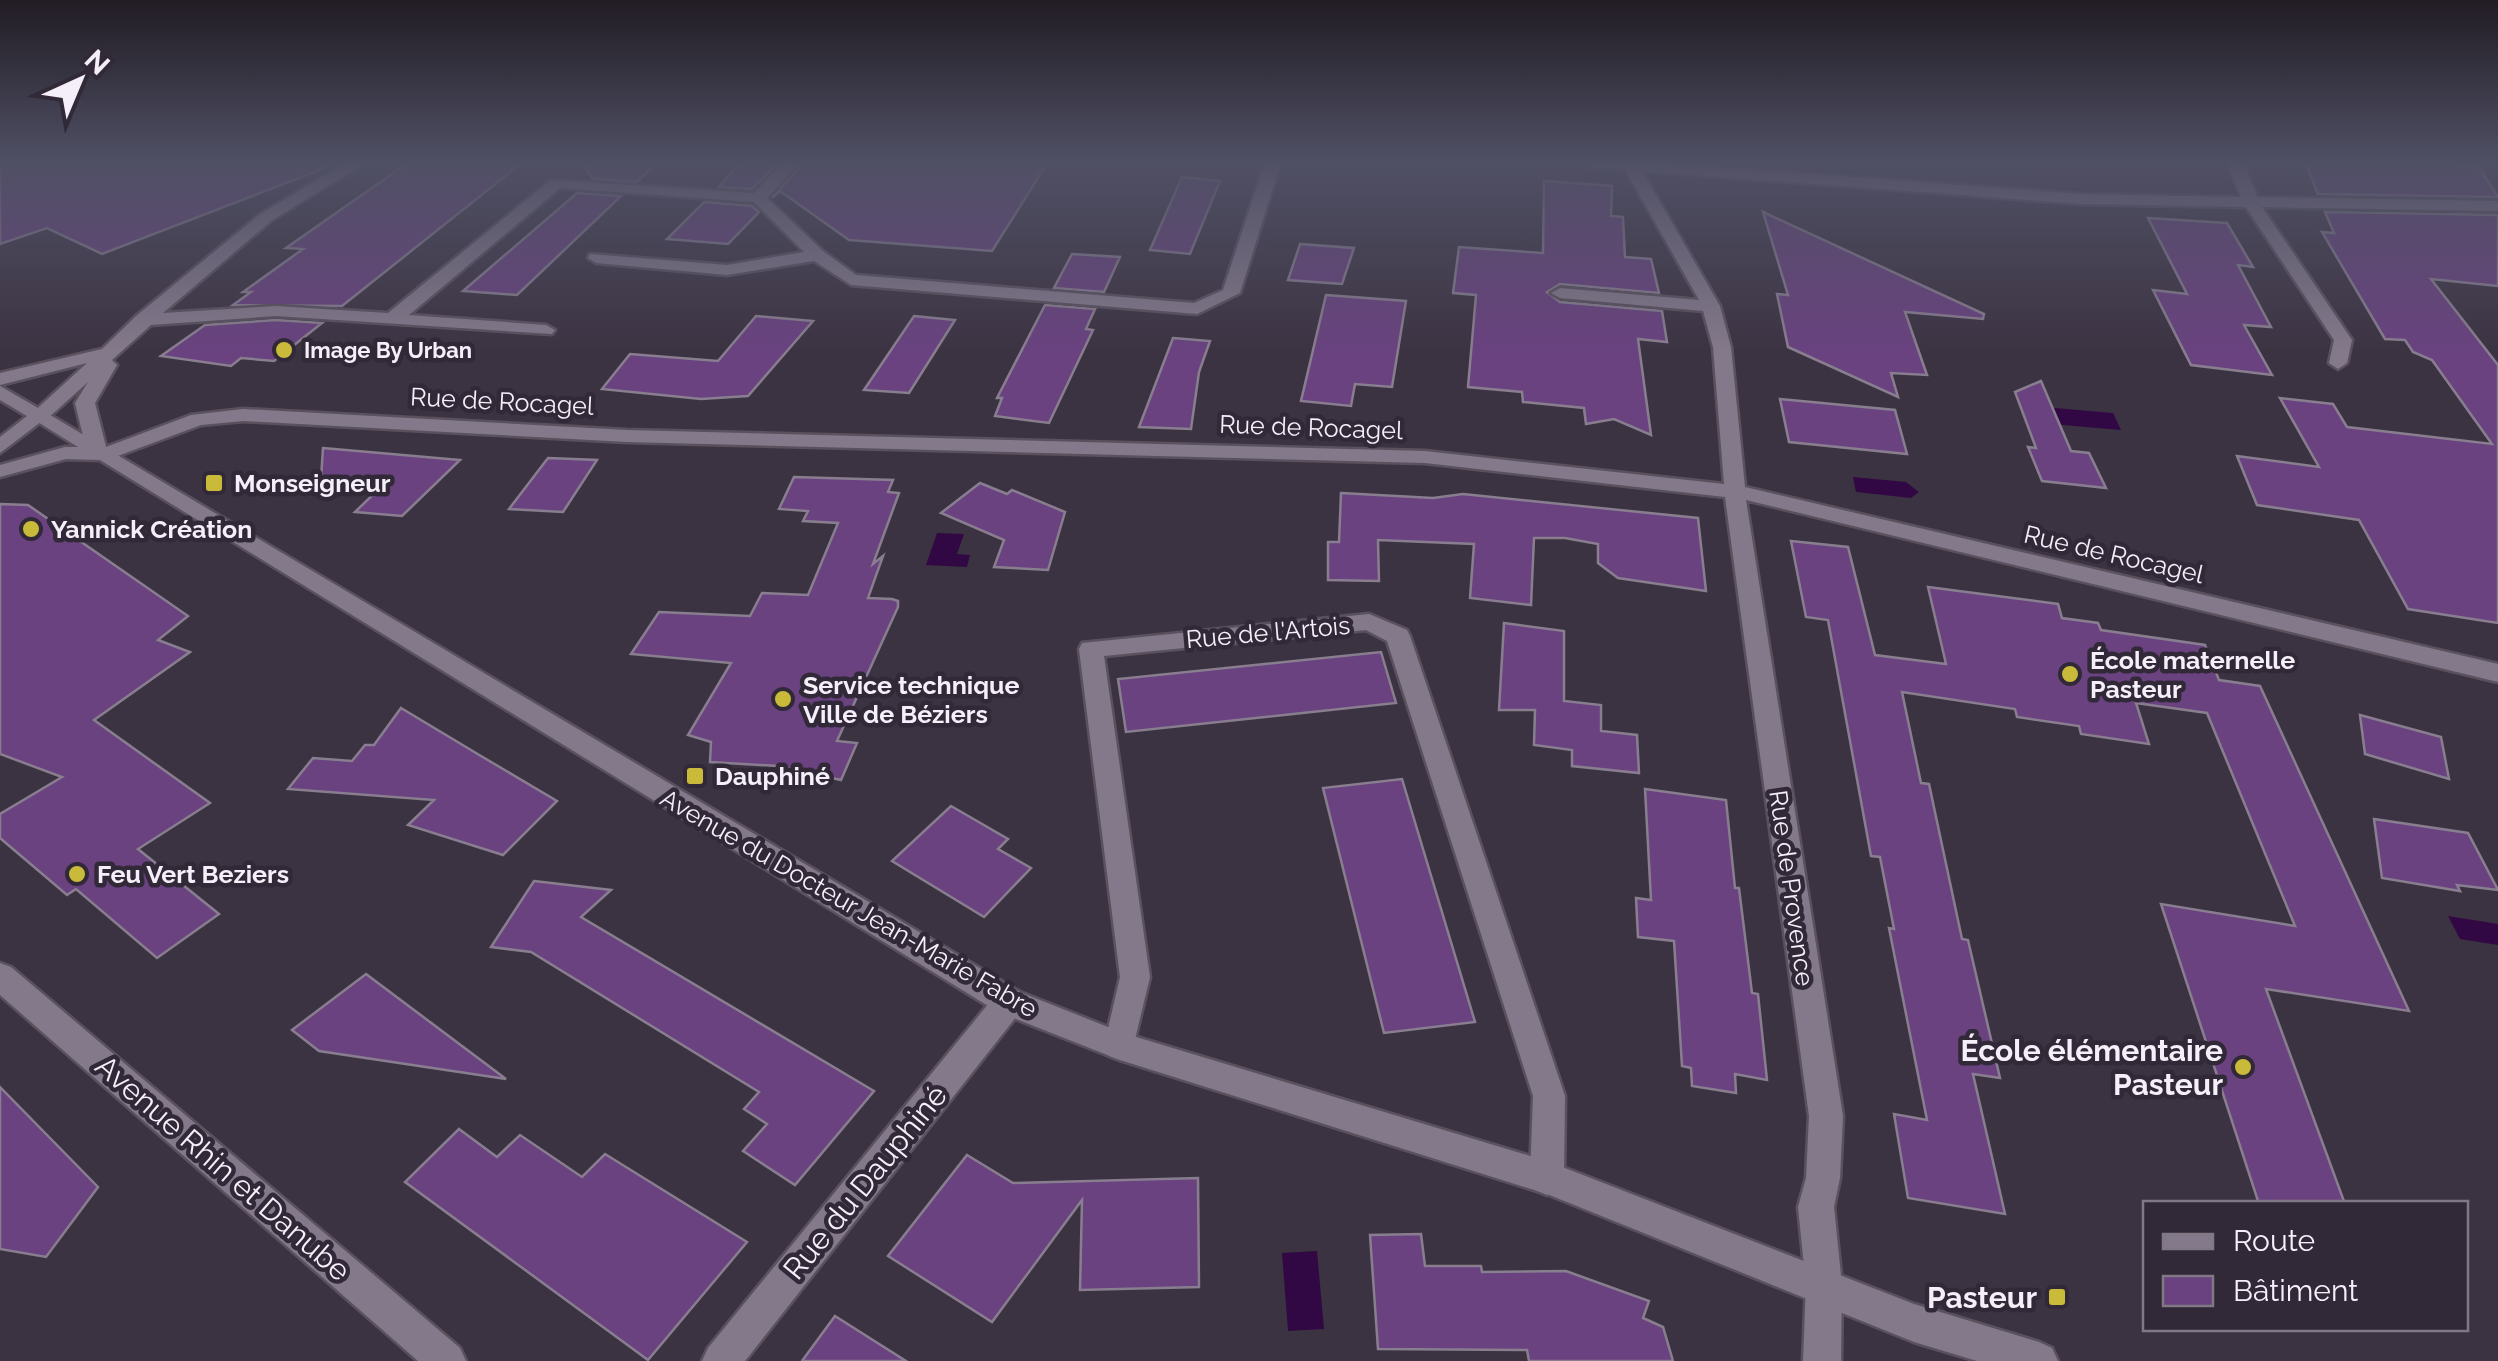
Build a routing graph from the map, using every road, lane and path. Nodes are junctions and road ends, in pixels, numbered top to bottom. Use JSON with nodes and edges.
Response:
{"nodes":[{"id":1,"x":256,"y":226,"type":"edge"},
{"id":2,"x":506,"y":226,"type":"edge"},
{"id":3,"x":786,"y":226,"type":"edge"},
{"id":4,"x":1253,"y":226,"type":"edge"},
{"id":5,"x":1669,"y":226,"type":"edge"},
{"id":6,"x":2266,"y":226,"type":"edge"},
{"id":7,"x":817,"y":255,"type":"junction"},
{"id":8,"x":596,"y":258,"type":"dead end"},
{"id":9,"x":1560,"y":294,"type":"dead end"},
{"id":10,"x":1711,"y":306,"type":"junction"},
{"id":11,"x":394,"y":318,"type":"junction"},
{"id":12,"x":142,"y":320,"type":"junction"},
{"id":13,"x":546,"y":330,"type":"dead end"},
{"id":14,"x":121,"y":344,"type":"junction"},
{"id":15,"x":2338,"y":363,"type":"dead end"},
{"id":16,"x":0,"y":379,"type":"edge"},
{"id":17,"x":0,"y":392,"type":"edge"},
{"id":18,"x":40,"y":415,"type":"junction"},
{"id":19,"x":0,"y":447,"type":"edge"},
{"id":20,"x":101,"y":451,"type":"junction"},
{"id":21,"x":0,"y":471,"type":"edge"},
{"id":22,"x":1738,"y":492,"type":"junction"},
{"id":23,"x":2498,"y":673,"type":"edge"},
{"id":24,"x":0,"y":976,"type":"edge"},
{"id":25,"x":1009,"y":1002,"type":"junction"},
{"id":26,"x":1120,"y":1046,"type":"junction"},
{"id":27,"x":1547,"y":1178,"type":"junction"},
{"id":28,"x":1824,"y":1285,"type":"junction"},
{"id":29,"x":447,"y":1361,"type":"edge"},
{"id":30,"x":721,"y":1361,"type":"edge"},
{"id":31,"x":1822,"y":1361,"type":"edge"},
{"id":32,"x":2039,"y":1361,"type":"edge"}],
"edges":[{"from":1,"to":12,"type":"street"},
{"from":2,"to":11,"type":"street"},
{"from":3,"to":7,"type":"street"},
{"from":4,"to":7,"type":"street"},
{"from":5,"to":10,"type":"street","name":"Rue de Provence"},
{"from":6,"to":15,"type":"street"},
{"from":7,"to":8,"type":"street"},
{"from":9,"to":10,"type":"street"},
{"from":10,"to":22,"type":"street","name":"Rue de Provence"},
{"from":11,"to":12,"type":"street"},
{"from":11,"to":13,"type":"street"},
{"from":12,"to":14,"type":"street"},
{"from":14,"to":16,"type":"street"},
{"from":14,"to":18,"type":"street"},
{"from":14,"to":20,"type":"street"},
{"from":17,"to":18,"type":"street","name":"Avenue du Docteur Jean-Marie Fabre"},
{"from":18,"to":19,"type":"street"},
{"from":18,"to":20,"type":"street","name":"Avenue du Docteur Jean-Marie Fabre"},
{"from":20,"to":21,"type":"street"},
{"from":20,"to":22,"type":"street","name":"Rue de Rocagel"},
{"from":20,"to":25,"type":"street","name":"Avenue du Docteur Jean-Marie Fabre"},
{"from":22,"to":23,"type":"street","name":"Rue de Rocagel"},
{"from":22,"to":28,"type":"street","name":"Rue de Provence"},
{"from":24,"to":29,"type":"street","name":"Avenue Rhin et Danube"},
{"from":25,"to":26,"type":"street","name":"Avenue du Docteur Jean-Marie Fabre"},
{"from":25,"to":30,"type":"street","name":"Rue du Dauphiné"},
{"from":26,"to":27,"type":"street","name":"Avenue du Docteur Jean-Marie Fabre"},
{"from":26,"to":27,"type":"street","name":"Rue de l'Artois"},
{"from":27,"to":28,"type":"street","name":"Avenue du Docteur Jean-Marie Fabre"},
{"from":28,"to":31,"type":"street","name":"Rue de Provence"},
{"from":28,"to":32,"type":"street","name":"Avenue du Docteur Jean-Marie Fabre"}]}
